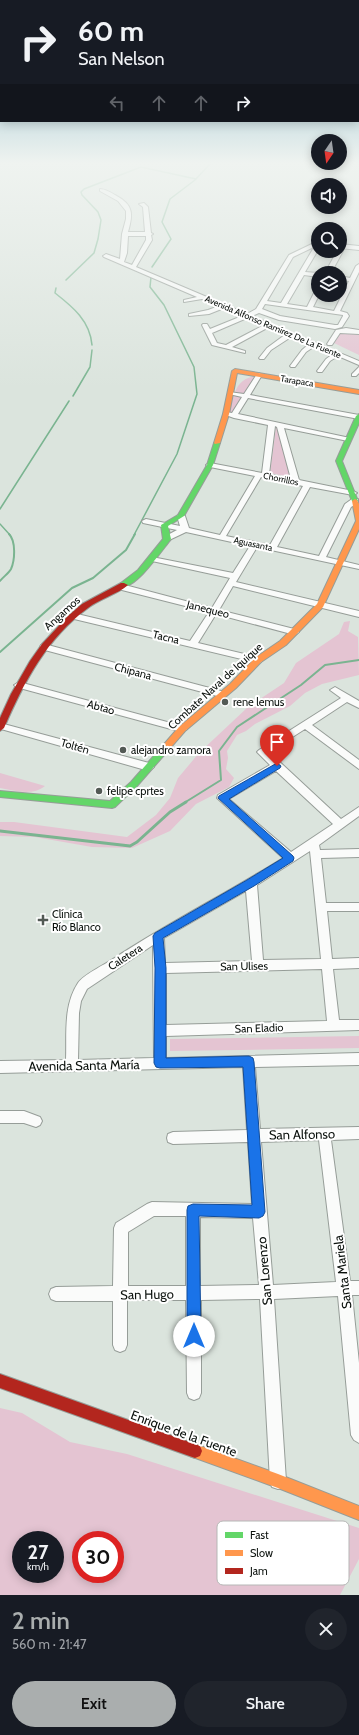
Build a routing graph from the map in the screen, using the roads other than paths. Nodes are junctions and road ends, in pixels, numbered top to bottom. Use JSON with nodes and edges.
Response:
{"nodes":[{"id":1,"x":124,"y":238,"type":"edge"},
{"id":2,"x":149,"y":238,"type":"edge"},
{"id":3,"x":311,"y":248,"type":"edge"},
{"id":4,"x":347,"y":248,"type":"edge"},
{"id":5,"x":359,"y":248,"type":"edge"},
{"id":6,"x":109,"y":254,"type":"dead end"},
{"id":7,"x":311,"y":257,"type":"edge"},
{"id":8,"x":122,"y":259,"type":"junction"},
{"id":9,"x":135,"y":265,"type":"junction"},
{"id":10,"x":359,"y":266,"type":"edge"},
{"id":11,"x":302,"y":273,"type":"junction"},
{"id":12,"x":311,"y":274,"type":"edge"},
{"id":13,"x":347,"y":279,"type":"edge"},
{"id":14,"x":352,"y":280,"type":"junction"},
{"id":15,"x":203,"y":297,"type":"junction"},
{"id":16,"x":186,"y":301,"type":"dead end"},
{"id":17,"x":264,"y":302,"type":"junction"},
{"id":18,"x":312,"y":302,"type":"edge"},
{"id":19,"x":283,"y":305,"type":"junction"},
{"id":20,"x":224,"y":306,"type":"junction"},
{"id":21,"x":309,"y":309,"type":"junction"},
{"id":22,"x":256,"y":311,"type":"junction"},
{"id":23,"x":247,"y":312,"type":"junction"},
{"id":24,"x":336,"y":312,"type":"junction"},
{"id":25,"x":191,"y":315,"type":"dead end"},
{"id":26,"x":204,"y":325,"type":"dead end"},
{"id":27,"x":270,"y":325,"type":"junction"},
{"id":28,"x":209,"y":332,"type":"junction"},
{"id":29,"x":359,"y":332,"type":"edge"},
{"id":30,"x":291,"y":334,"type":"junction"},
{"id":31,"x":314,"y":344,"type":"junction"},
{"id":32,"x":330,"y":344,"type":"junction"},
{"id":33,"x":226,"y":348,"type":"junction"},
{"id":34,"x":243,"y":352,"type":"dead end"},
{"id":35,"x":337,"y":354,"type":"junction"},
{"id":36,"x":358,"y":356,"type":"edge"},
{"id":37,"x":262,"y":358,"type":"dead end"},
{"id":38,"x":350,"y":359,"type":"junction"},
{"id":39,"x":359,"y":363,"type":"edge"},
{"id":40,"x":293,"y":366,"type":"dead end"},
{"id":41,"x":359,"y":369,"type":"edge"},
{"id":42,"x":320,"y":370,"type":"dead end"},
{"id":43,"x":259,"y":375,"type":"junction"},
{"id":44,"x":354,"y":375,"type":"dead end"},
{"id":45,"x":359,"y":392,"type":"edge"},
{"id":46,"x":231,"y":393,"type":"junction"},
{"id":47,"x":246,"y":396,"type":"junction"},
{"id":48,"x":230,"y":415,"type":"junction"},
{"id":49,"x":359,"y":417,"type":"edge"},
{"id":50,"x":272,"y":424,"type":"junction"},
{"id":51,"x":280,"y":425,"type":"junction"},
{"id":52,"x":348,"y":439,"type":"junction"},
{"id":53,"x":210,"y":464,"type":"junction"},
{"id":54,"x":262,"y":475,"type":"junction"},
{"id":55,"x":296,"y":482,"type":"junction"},
{"id":56,"x":308,"y":484,"type":"junction"},
{"id":57,"x":354,"y":497,"type":"junction"},
{"id":58,"x":181,"y":516,"type":"junction"},
{"id":59,"x":146,"y":521,"type":"dead end"},
{"id":60,"x":164,"y":525,"type":"junction"},
{"id":61,"x":185,"y":529,"type":"junction"},
{"id":62,"x":222,"y":537,"type":"junction"},
{"id":63,"x":167,"y":539,"type":"junction"},
{"id":64,"x":255,"y":545,"type":"junction"},
{"id":65,"x":272,"y":548,"type":"junction"},
{"id":66,"x":152,"y":559,"type":"junction"},
{"id":67,"x":321,"y":559,"type":"junction"},
{"id":68,"x":340,"y":563,"type":"junction"},
{"id":69,"x":359,"y":567,"type":"edge"},
{"id":70,"x":232,"y":580,"type":"junction"},
{"id":71,"x":121,"y":587,"type":"junction"},
{"id":72,"x":320,"y":605,"type":"junction"},
{"id":73,"x":214,"y":610,"type":"junction"},
{"id":74,"x":359,"y":614,"type":"edge"},
{"id":75,"x":73,"y":616,"type":"junction"},
{"id":76,"x":295,"y":632,"type":"junction"},
{"id":77,"x":193,"y":644,"type":"junction"},
{"id":78,"x":44,"y":648,"type":"junction"},
{"id":79,"x":258,"y":660,"type":"junction"},
{"id":80,"x":19,"y":685,"type":"junction"},
{"id":81,"x":335,"y":690,"type":"dead end"},
{"id":82,"x":221,"y":694,"type":"junction"},
{"id":83,"x":347,"y":698,"type":"junction"},
{"id":84,"x":359,"y":705,"type":"edge"},
{"id":85,"x":305,"y":725,"type":"junction"},
{"id":86,"x":0,"y":727,"type":"edge"},
{"id":87,"x":182,"y":729,"type":"junction"},
{"id":88,"x":359,"y":765,"type":"edge"},
{"id":89,"x":277,"y":766,"type":"junction"},
{"id":90,"x":149,"y":767,"type":"junction"},
{"id":91,"x":0,"y":794,"type":"edge"},
{"id":92,"x":359,"y":811,"type":"edge"},
{"id":93,"x":340,"y":824,"type":"junction"},
{"id":94,"x":314,"y":848,"type":"junction"},
{"id":95,"x":359,"y":853,"type":"edge"},
{"id":96,"x":290,"y":858,"type":"junction"},
{"id":97,"x":251,"y":883,"type":"junction"},
{"id":98,"x":359,"y":907,"type":"edge"},
{"id":99,"x":320,"y":908,"type":"junction"},
{"id":100,"x":158,"y":936,"type":"junction"},
{"id":101,"x":327,"y":963,"type":"junction"},
{"id":102,"x":359,"y":963,"type":"edge"},
{"id":103,"x":258,"y":966,"type":"junction"},
{"id":104,"x":160,"y":968,"type":"junction"},
{"id":105,"x":359,"y":1025,"type":"edge"},
{"id":106,"x":334,"y":1026,"type":"junction"},
{"id":107,"x":159,"y":1031,"type":"junction"},
{"id":108,"x":359,"y":1059,"type":"edge"},
{"id":109,"x":249,"y":1062,"type":"junction"},
{"id":110,"x":160,"y":1063,"type":"junction"},
{"id":111,"x":72,"y":1064,"type":"junction"},
{"id":112,"x":0,"y":1067,"type":"edge"},
{"id":113,"x":0,"y":1117,"type":"edge"},
{"id":114,"x":36,"y":1121,"type":"dead end"},
{"id":115,"x":324,"y":1133,"type":"junction"},
{"id":116,"x":359,"y":1133,"type":"edge"},
{"id":117,"x":254,"y":1135,"type":"junction"},
{"id":118,"x":173,"y":1138,"type":"dead end"},
{"id":119,"x":193,"y":1210,"type":"junction"},
{"id":120,"x":259,"y":1212,"type":"junction"},
{"id":121,"x":344,"y":1288,"type":"junction"},
{"id":122,"x":359,"y":1288,"type":"edge"},
{"id":123,"x":267,"y":1292,"type":"junction"},
{"id":124,"x":56,"y":1294,"type":"dead end"},
{"id":125,"x":121,"y":1294,"type":"junction"},
{"id":126,"x":194,"y":1294,"type":"junction"},
{"id":127,"x":120,"y":1345,"type":"dead end"},
{"id":128,"x":0,"y":1381,"type":"edge"},
{"id":129,"x":194,"y":1393,"type":"dead end"},
{"id":130,"x":359,"y":1435,"type":"edge"},
{"id":131,"x":278,"y":1481,"type":"junction"},
{"id":132,"x":359,"y":1513,"type":"edge"}],
"edges":[{"from":1,"to":8,"type":"street"},
{"from":2,"to":9,"type":"street"},
{"from":3,"to":17,"type":"street"},
{"from":4,"to":5,"type":"street"},
{"from":6,"to":8,"type":"street","name":"Avenida Alfonso Ramírez De La Fuente"},
{"from":7,"to":11,"type":"street"},
{"from":8,"to":9,"type":"street","name":"Avenida Alfonso Ramírez De La Fuente"},
{"from":9,"to":15,"type":"street","name":"Avenida Alfonso Ramírez De La Fuente"},
{"from":10,"to":14,"type":"street"},
{"from":11,"to":12,"type":"street"},
{"from":11,"to":19,"type":"street"},
{"from":13,"to":14,"type":"street"},
{"from":14,"to":24,"type":"street"},
{"from":15,"to":16,"type":"street"},
{"from":15,"to":20,"type":"street","name":"Avenida Alfonso Ramírez De La Fuente"},
{"from":17,"to":19,"type":"street"},
{"from":17,"to":22,"type":"street"},
{"from":18,"to":21,"type":"street"},
{"from":19,"to":21,"type":"street"},
{"from":20,"to":23,"type":"street","name":"Avenida Alfonso Ramírez De La Fuente"},
{"from":20,"to":25,"type":"street"},
{"from":21,"to":24,"type":"street"},
{"from":22,"to":23,"type":"street","name":"Avenida Alfonso Ramírez De La Fuente"},
{"from":22,"to":24,"type":"street"},
{"from":22,"to":32,"type":"street","name":"Avenida Alfonso Ramírez De La Fuente"},
{"from":23,"to":27,"type":"street","name":"Avenida Alfonso Ramírez De La Fuente"},
{"from":23,"to":28,"type":"street"},
{"from":26,"to":28,"type":"street"},
{"from":27,"to":30,"type":"street","name":"Avenida Alfonso Ramírez De La Fuente"},
{"from":27,"to":33,"type":"street"},
{"from":28,"to":33,"type":"street"},
{"from":29,"to":32,"type":"street"},
{"from":30,"to":31,"type":"street","name":"Avenida Alfonso Ramírez De La Fuente"},
{"from":30,"to":37,"type":"street"},
{"from":31,"to":35,"type":"street","name":"Avenida Alfonso Ramírez De La Fuente"},
{"from":31,"to":40,"type":"street"},
{"from":32,"to":36,"type":"street","name":"Avenida Alfonso Ramírez De La Fuente"},
{"from":33,"to":34,"type":"street"},
{"from":35,"to":38,"type":"street","name":"Avenida Alfonso Ramírez De La Fuente"},
{"from":35,"to":42,"type":"street"},
{"from":36,"to":38,"type":"street"},
{"from":38,"to":39,"type":"street","name":"Avenida Alfonso Ramírez De La Fuente"},
{"from":41,"to":44,"type":"street"},
{"from":43,"to":45,"type":"street","name":"Tarapaca"},
{"from":43,"to":46,"type":"street","name":"Tarapaca"},
{"from":43,"to":47,"type":"street"},
{"from":46,"to":47,"type":"street"},
{"from":46,"to":48,"type":"street"},
{"from":47,"to":48,"type":"street"},
{"from":47,"to":49,"type":"street"},
{"from":48,"to":50,"type":"street"},
{"from":48,"to":53,"type":"street"},
{"from":49,"to":52,"type":"street","name":"Combate Naval de Iquique"},
{"from":50,"to":51,"type":"street"},
{"from":50,"to":54,"type":"street"},
{"from":51,"to":52,"type":"street"},
{"from":51,"to":55,"type":"street"},
{"from":52,"to":57,"type":"street","name":"Combate Naval de Iquique"},
{"from":53,"to":54,"type":"street","name":"Chorrillos"},
{"from":53,"to":58,"type":"street"},
{"from":54,"to":55,"type":"street","name":"Chorrillos"},
{"from":54,"to":62,"type":"street"},
{"from":55,"to":56,"type":"street","name":"Chorrillos"},
{"from":56,"to":57,"type":"street","name":"Chorrillos"},
{"from":56,"to":65,"type":"street"},
{"from":57,"to":67,"type":"street"},
{"from":57,"to":68,"type":"street","name":"Combate Naval de Iquique"},
{"from":58,"to":60,"type":"street"},
{"from":58,"to":61,"type":"street"},
{"from":59,"to":60,"type":"street","name":"Aguasanta"},
{"from":60,"to":61,"type":"street","name":"Aguasanta"},
{"from":60,"to":63,"type":"street"},
{"from":61,"to":62,"type":"street","name":"Aguasanta"},
{"from":61,"to":63,"type":"street","name":"Angamos"},
{"from":62,"to":64,"type":"street","name":"Aguasanta"},
{"from":63,"to":66,"type":"street","name":"Angamos"},
{"from":64,"to":65,"type":"street","name":"Aguasanta"},
{"from":64,"to":70,"type":"street"},
{"from":65,"to":67,"type":"street","name":"Aguasanta"},
{"from":66,"to":70,"type":"street"},
{"from":66,"to":71,"type":"street","name":"Angamos"},
{"from":67,"to":68,"type":"street","name":"Aguasanta"},
{"from":68,"to":69,"type":"street","name":"Aguasanta"},
{"from":68,"to":72,"type":"street","name":"Combate Naval de Iquique"},
{"from":70,"to":72,"type":"street"},
{"from":70,"to":73,"type":"street"},
{"from":71,"to":73,"type":"street","name":"Janequeo"},
{"from":71,"to":75,"type":"street","name":"Angamos"},
{"from":72,"to":74,"type":"street"},
{"from":72,"to":76,"type":"street","name":"Combate Naval de Iquique"},
{"from":73,"to":76,"type":"street","name":"Janequeo"},
{"from":73,"to":77,"type":"street"},
{"from":75,"to":77,"type":"street","name":"Tacna"},
{"from":75,"to":78,"type":"street","name":"Angamos"},
{"from":76,"to":79,"type":"street","name":"Combate Naval de Iquique"},
{"from":77,"to":79,"type":"street","name":"Tacna"},
{"from":78,"to":80,"type":"street","name":"Angamos"},
{"from":78,"to":82,"type":"street","name":"Chipana"},
{"from":79,"to":82,"type":"street","name":"Combate Naval de Iquique"},
{"from":80,"to":86,"type":"street","name":"Angamos"},
{"from":80,"to":87,"type":"street","name":"Abtao"},
{"from":81,"to":83,"type":"street"},
{"from":82,"to":87,"type":"street","name":"Combate Naval de Iquique"},
{"from":83,"to":84,"type":"street"},
{"from":83,"to":85,"type":"street"},
{"from":85,"to":88,"type":"street"},
{"from":85,"to":89,"type":"street"},
{"from":86,"to":90,"type":"street","name":"Toltén"},
{"from":87,"to":90,"type":"street","name":"Combate Naval de Iquique"},
{"from":89,"to":93,"type":"street"},
{"from":89,"to":96,"type":"street"},
{"from":90,"to":91,"type":"street","name":"Combate Naval de Iquique"},
{"from":92,"to":93,"type":"street","name":"Caletera"},
{"from":93,"to":94,"type":"street","name":"Caletera"},
{"from":94,"to":95,"type":"street"},
{"from":94,"to":96,"type":"street","name":"Caletera"},
{"from":94,"to":99,"type":"street"},
{"from":96,"to":97,"type":"street","name":"Caletera"},
{"from":97,"to":100,"type":"street","name":"Caletera"},
{"from":97,"to":103,"type":"street"},
{"from":98,"to":99,"type":"street"},
{"from":99,"to":101,"type":"street"},
{"from":100,"to":104,"type":"street"},
{"from":100,"to":111,"type":"street","name":"Caletera"},
{"from":101,"to":102,"type":"street","name":"San Ulises"},
{"from":101,"to":103,"type":"street","name":"San Ulises"},
{"from":101,"to":106,"type":"street"},
{"from":103,"to":104,"type":"street","name":"San Ulises"},
{"from":104,"to":107,"type":"street"},
{"from":105,"to":106,"type":"street","name":"San Eladio"},
{"from":106,"to":107,"type":"street","name":"San Eladio"},
{"from":107,"to":110,"type":"street"},
{"from":108,"to":109,"type":"street","name":"Avenida Santa María"},
{"from":109,"to":110,"type":"street","name":"Avenida Santa María"},
{"from":109,"to":117,"type":"street","name":"San Lorenzo"},
{"from":110,"to":111,"type":"street","name":"Avenida Santa María"},
{"from":111,"to":112,"type":"street","name":"Avenida Santa María"},
{"from":113,"to":114,"type":"street"},
{"from":115,"to":116,"type":"street","name":"San Alfonso"},
{"from":115,"to":117,"type":"street","name":"San Alfonso"},
{"from":115,"to":121,"type":"street","name":"Santa Mariela"},
{"from":117,"to":118,"type":"street","name":"San Alfonso"},
{"from":117,"to":120,"type":"street","name":"San Lorenzo"},
{"from":119,"to":120,"type":"street"},
{"from":119,"to":125,"type":"street"},
{"from":119,"to":126,"type":"street"},
{"from":120,"to":123,"type":"street","name":"San Lorenzo"},
{"from":121,"to":122,"type":"street","name":"San Hugo"},
{"from":121,"to":123,"type":"street","name":"San Hugo"},
{"from":121,"to":130,"type":"street","name":"Santa Mariela"},
{"from":123,"to":126,"type":"street","name":"San Hugo"},
{"from":123,"to":131,"type":"street","name":"San Lorenzo"},
{"from":124,"to":125,"type":"street","name":"San Hugo"},
{"from":125,"to":126,"type":"street","name":"San Hugo"},
{"from":125,"to":127,"type":"street"},
{"from":126,"to":129,"type":"street"},
{"from":128,"to":131,"type":"street","name":"Enrique de la Fuente"},
{"from":131,"to":132,"type":"street","name":"Enrique de la Fuente"}]}
